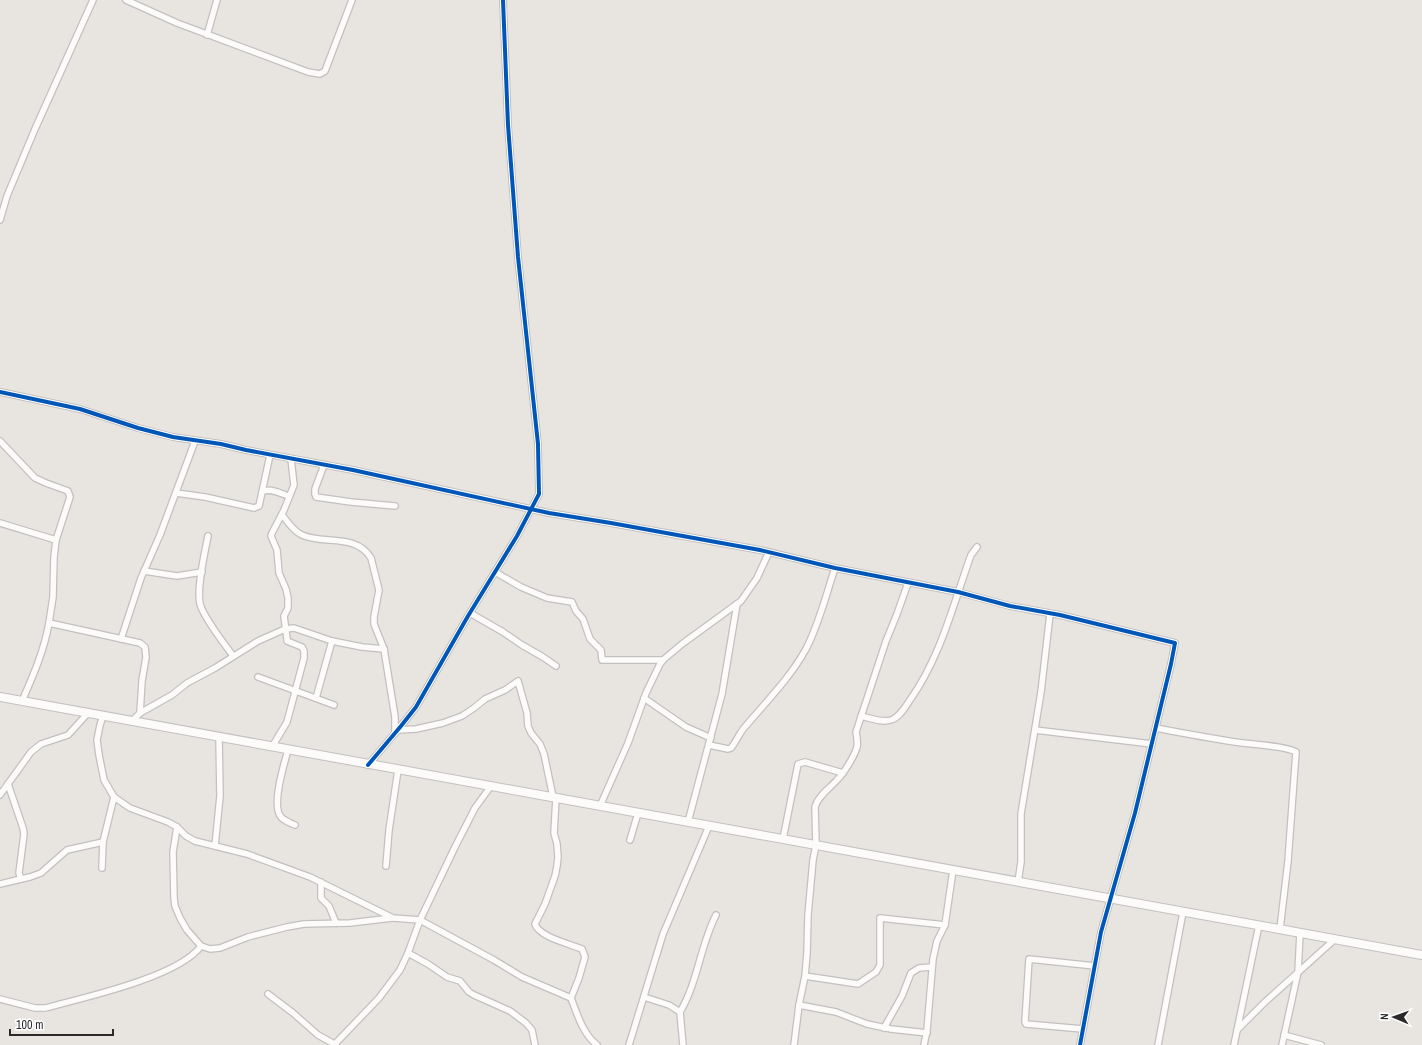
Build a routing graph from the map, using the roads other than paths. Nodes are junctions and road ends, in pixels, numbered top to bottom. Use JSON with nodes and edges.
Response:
{"nodes":[{"id":1,"x":93,"y":0,"type":"edge"},
{"id":2,"x":126,"y":0,"type":"edge"},
{"id":3,"x":217,"y":0,"type":"edge"},
{"id":4,"x":352,"y":0,"type":"edge"},
{"id":5,"x":503,"y":0,"type":"edge"},
{"id":6,"x":207,"y":35,"type":"junction"},
{"id":7,"x":0,"y":220,"type":"edge"},
{"id":8,"x":0,"y":392,"type":"edge"},
{"id":9,"x":0,"y":441,"type":"edge"},
{"id":10,"x":195,"y":441,"type":"junction"},
{"id":11,"x":270,"y":455,"type":"junction"},
{"id":12,"x":291,"y":459,"type":"junction"},
{"id":13,"x":324,"y":465,"type":"junction"},
{"id":14,"x":262,"y":492,"type":"junction"},
{"id":15,"x":176,"y":493,"type":"junction"},
{"id":16,"x":289,"y":496,"type":"junction"},
{"id":17,"x":394,"y":506,"type":"dead end"},
{"id":18,"x":532,"y":510,"type":"junction"},
{"id":19,"x":282,"y":515,"type":"junction"},
{"id":20,"x":0,"y":523,"type":"edge"},
{"id":21,"x":208,"y":536,"type":"dead end"},
{"id":22,"x":56,"y":540,"type":"junction"},
{"id":23,"x":977,"y":547,"type":"dead end"},
{"id":24,"x":769,"y":552,"type":"junction"},
{"id":25,"x":835,"y":568,"type":"junction"},
{"id":26,"x":144,"y":571,"type":"junction"},
{"id":27,"x":202,"y":572,"type":"junction"},
{"id":28,"x":495,"y":572,"type":"junction"},
{"id":29,"x":908,"y":583,"type":"junction"},
{"id":30,"x":958,"y":592,"type":"junction"},
{"id":31,"x":737,"y":604,"type":"junction"},
{"id":32,"x":470,"y":613,"type":"junction"},
{"id":33,"x":1050,"y":614,"type":"junction"},
{"id":34,"x":49,"y":623,"type":"junction"},
{"id":35,"x":285,"y":628,"type":"junction"},
{"id":36,"x":121,"y":639,"type":"junction"},
{"id":37,"x":332,"y":641,"type":"junction"},
{"id":38,"x":384,"y":649,"type":"junction"},
{"id":39,"x":233,"y":656,"type":"junction"},
{"id":40,"x":663,"y":660,"type":"junction"},
{"id":41,"x":556,"y":666,"type":"dead end"},
{"id":42,"x":258,"y":677,"type":"dead end"},
{"id":43,"x":295,"y":690,"type":"junction"},
{"id":44,"x":0,"y":698,"type":"edge"},
{"id":45,"x":316,"y":698,"type":"junction"},
{"id":46,"x":644,"y":698,"type":"junction"},
{"id":47,"x":22,"y":701,"type":"junction"},
{"id":48,"x":334,"y":705,"type":"dead end"},
{"id":49,"x":88,"y":713,"type":"junction"},
{"id":50,"x":140,"y":713,"type":"junction"},
{"id":51,"x":104,"y":716,"type":"junction"},
{"id":52,"x":861,"y":716,"type":"junction"},
{"id":53,"x":132,"y":721,"type":"junction"},
{"id":54,"x":1156,"y":728,"type":"junction"},
{"id":55,"x":1035,"y":730,"type":"junction"},
{"id":56,"x":396,"y":731,"type":"junction"},
{"id":57,"x":219,"y":736,"type":"junction"},
{"id":58,"x":711,"y":738,"type":"junction"},
{"id":59,"x":1152,"y":744,"type":"junction"},
{"id":60,"x":709,"y":745,"type":"junction"},
{"id":61,"x":272,"y":747,"type":"junction"},
{"id":62,"x":288,"y":750,"type":"junction"},
{"id":63,"x":368,"y":764,"type":"junction"},
{"id":64,"x":398,"y":770,"type":"junction"},
{"id":65,"x":842,"y":773,"type":"junction"},
{"id":66,"x":8,"y":784,"type":"junction"},
{"id":67,"x":491,"y":786,"type":"junction"},
{"id":68,"x":0,"y":795,"type":"edge"},
{"id":69,"x":114,"y":797,"type":"junction"},
{"id":70,"x":555,"y":798,"type":"junction"},
{"id":71,"x":600,"y":806,"type":"junction"},
{"id":72,"x":638,"y":813,"type":"junction"},
{"id":73,"x":688,"y":822,"type":"junction"},
{"id":74,"x":295,"y":825,"type":"dead end"},
{"id":75,"x":709,"y":826,"type":"junction"},
{"id":76,"x":177,"y":827,"type":"junction"},
{"id":77,"x":783,"y":839,"type":"junction"},
{"id":78,"x":630,"y":840,"type":"dead end"},
{"id":79,"x":103,"y":842,"type":"junction"},
{"id":80,"x":816,"y":845,"type":"junction"},
{"id":81,"x":215,"y":846,"type":"junction"},
{"id":82,"x":386,"y":866,"type":"dead end"},
{"id":83,"x":102,"y":868,"type":"dead end"},
{"id":84,"x":953,"y":870,"type":"junction"},
{"id":85,"x":21,"y":879,"type":"junction"},
{"id":86,"x":320,"y":882,"type":"junction"},
{"id":87,"x":1018,"y":882,"type":"junction"},
{"id":88,"x":0,"y":884,"type":"edge"},
{"id":89,"x":1110,"y":899,"type":"junction"},
{"id":90,"x":1183,"y":912,"type":"junction"},
{"id":91,"x":716,"y":915,"type":"dead end"},
{"id":92,"x":393,"y":918,"type":"junction"},
{"id":93,"x":420,"y":920,"type":"junction"},
{"id":94,"x":336,"y":923,"type":"junction"},
{"id":95,"x":945,"y":925,"type":"junction"},
{"id":96,"x":1259,"y":925,"type":"junction"},
{"id":97,"x":1280,"y":929,"type":"junction"},
{"id":98,"x":1300,"y":933,"type":"junction"},
{"id":99,"x":1334,"y":940,"type":"junction"},
{"id":100,"x":200,"y":946,"type":"junction"},
{"id":101,"x":408,"y":953,"type":"junction"},
{"id":102,"x":1422,"y":955,"type":"edge"},
{"id":103,"x":1095,"y":966,"type":"junction"},
{"id":104,"x":932,"y":967,"type":"junction"},
{"id":105,"x":1298,"y":972,"type":"junction"},
{"id":106,"x":805,"y":976,"type":"junction"},
{"id":107,"x":268,"y":994,"type":"dead end"},
{"id":108,"x":644,"y":997,"type":"junction"},
{"id":109,"x":571,"y":998,"type":"junction"},
{"id":110,"x":0,"y":999,"type":"edge"},
{"id":111,"x":799,"y":1005,"type":"junction"},
{"id":112,"x":680,"y":1012,"type":"junction"},
{"id":113,"x":884,"y":1028,"type":"junction"},
{"id":114,"x":1083,"y":1029,"type":"junction"},
{"id":115,"x":1237,"y":1030,"type":"junction"},
{"id":116,"x":927,"y":1033,"type":"junction"},
{"id":117,"x":1284,"y":1035,"type":"junction"},
{"id":118,"x":335,"y":1045,"type":"edge"},
{"id":119,"x":535,"y":1045,"type":"edge"},
{"id":120,"x":597,"y":1045,"type":"edge"},
{"id":121,"x":629,"y":1045,"type":"edge"},
{"id":122,"x":683,"y":1045,"type":"edge"},
{"id":123,"x":794,"y":1045,"type":"edge"},
{"id":124,"x":924,"y":1045,"type":"edge"},
{"id":125,"x":1080,"y":1045,"type":"edge"},
{"id":126,"x":1158,"y":1045,"type":"edge"},
{"id":127,"x":1234,"y":1045,"type":"edge"},
{"id":128,"x":1282,"y":1045,"type":"edge"},
{"id":129,"x":1321,"y":1045,"type":"edge"}],
"edges":[{"from":1,"to":7,"type":"street"},
{"from":2,"to":6,"type":"street"},
{"from":3,"to":6,"type":"street"},
{"from":4,"to":6,"type":"street"},
{"from":5,"to":18,"type":"street"},
{"from":8,"to":10,"type":"street"},
{"from":9,"to":22,"type":"street"},
{"from":10,"to":11,"type":"street"},
{"from":10,"to":15,"type":"street"},
{"from":11,"to":12,"type":"street"},
{"from":11,"to":14,"type":"street"},
{"from":12,"to":13,"type":"street"},
{"from":12,"to":16,"type":"street"},
{"from":13,"to":17,"type":"street"},
{"from":13,"to":18,"type":"street"},
{"from":14,"to":15,"type":"street"},
{"from":14,"to":16,"type":"street"},
{"from":15,"to":26,"type":"street"},
{"from":16,"to":19,"type":"street"},
{"from":18,"to":24,"type":"street"},
{"from":18,"to":28,"type":"street"},
{"from":19,"to":35,"type":"street"},
{"from":19,"to":38,"type":"street"},
{"from":20,"to":22,"type":"street"},
{"from":21,"to":27,"type":"street"},
{"from":22,"to":34,"type":"street"},
{"from":23,"to":30,"type":"street"},
{"from":24,"to":25,"type":"street"},
{"from":24,"to":31,"type":"street"},
{"from":25,"to":29,"type":"street"},
{"from":25,"to":60,"type":"street"},
{"from":26,"to":27,"type":"street"},
{"from":26,"to":36,"type":"street"},
{"from":27,"to":39,"type":"street"},
{"from":28,"to":32,"type":"street"},
{"from":28,"to":40,"type":"street"},
{"from":29,"to":30,"type":"street"},
{"from":29,"to":52,"type":"street"},
{"from":30,"to":33,"type":"street"},
{"from":30,"to":52,"type":"street"},
{"from":31,"to":40,"type":"street"},
{"from":31,"to":58,"type":"street"},
{"from":32,"to":41,"type":"street"},
{"from":32,"to":56,"type":"street"},
{"from":33,"to":54,"type":"street"},
{"from":33,"to":55,"type":"street"},
{"from":34,"to":36,"type":"street"},
{"from":34,"to":47,"type":"street"},
{"from":35,"to":37,"type":"street"},
{"from":35,"to":39,"type":"street"},
{"from":35,"to":43,"type":"street"},
{"from":36,"to":50,"type":"street"},
{"from":37,"to":38,"type":"street"},
{"from":37,"to":45,"type":"street"},
{"from":38,"to":56,"type":"street"},
{"from":39,"to":50,"type":"street"},
{"from":40,"to":46,"type":"street"},
{"from":42,"to":43,"type":"street"},
{"from":43,"to":45,"type":"street"},
{"from":43,"to":61,"type":"street"},
{"from":44,"to":47,"type":"main road"},
{"from":45,"to":48,"type":"street"},
{"from":46,"to":58,"type":"street"},
{"from":46,"to":71,"type":"street"},
{"from":47,"to":49,"type":"main road"},
{"from":49,"to":51,"type":"main road"},
{"from":49,"to":66,"type":"street"},
{"from":50,"to":53,"type":"street"},
{"from":51,"to":53,"type":"main road"},
{"from":51,"to":69,"type":"street"},
{"from":52,"to":65,"type":"street"},
{"from":53,"to":57,"type":"main road"},
{"from":54,"to":59,"type":"street"},
{"from":54,"to":97,"type":"street"},
{"from":55,"to":59,"type":"street"},
{"from":55,"to":87,"type":"street"},
{"from":56,"to":63,"type":"street"},
{"from":56,"to":70,"type":"street"},
{"from":57,"to":61,"type":"main road"},
{"from":57,"to":81,"type":"street"},
{"from":58,"to":60,"type":"street"},
{"from":59,"to":89,"type":"street"},
{"from":60,"to":73,"type":"street"},
{"from":61,"to":62,"type":"main road"},
{"from":62,"to":63,"type":"main road"},
{"from":62,"to":74,"type":"street"},
{"from":63,"to":64,"type":"main road"},
{"from":64,"to":67,"type":"main road"},
{"from":64,"to":82,"type":"street"},
{"from":65,"to":77,"type":"street"},
{"from":65,"to":80,"type":"street"},
{"from":66,"to":68,"type":"street"},
{"from":66,"to":85,"type":"street"},
{"from":67,"to":70,"type":"main road"},
{"from":67,"to":93,"type":"street"},
{"from":69,"to":76,"type":"street"},
{"from":69,"to":79,"type":"street"},
{"from":70,"to":71,"type":"main road"},
{"from":70,"to":109,"type":"street"},
{"from":71,"to":72,"type":"main road"},
{"from":72,"to":73,"type":"main road"},
{"from":72,"to":78,"type":"street"},
{"from":73,"to":75,"type":"main road"},
{"from":75,"to":77,"type":"main road"},
{"from":75,"to":108,"type":"street"},
{"from":76,"to":81,"type":"street"},
{"from":76,"to":100,"type":"street"},
{"from":77,"to":80,"type":"main road"},
{"from":79,"to":83,"type":"street"},
{"from":79,"to":85,"type":"street"},
{"from":80,"to":84,"type":"main road"},
{"from":80,"to":106,"type":"street"},
{"from":81,"to":86,"type":"street"},
{"from":84,"to":87,"type":"main road"},
{"from":84,"to":95,"type":"street"},
{"from":85,"to":88,"type":"street"},
{"from":86,"to":92,"type":"street"},
{"from":86,"to":94,"type":"street"},
{"from":87,"to":89,"type":"main road"},
{"from":89,"to":90,"type":"main road"},
{"from":89,"to":103,"type":"street"},
{"from":90,"to":96,"type":"main road"},
{"from":90,"to":126,"type":"street"},
{"from":91,"to":112,"type":"street"},
{"from":92,"to":93,"type":"street"},
{"from":92,"to":94,"type":"street"},
{"from":93,"to":101,"type":"street"},
{"from":93,"to":109,"type":"street"},
{"from":94,"to":100,"type":"street"},
{"from":95,"to":104,"type":"street"},
{"from":95,"to":106,"type":"street"},
{"from":96,"to":97,"type":"main road"},
{"from":96,"to":115,"type":"street"},
{"from":97,"to":98,"type":"main road"},
{"from":98,"to":99,"type":"main road"},
{"from":98,"to":105,"type":"street"},
{"from":99,"to":102,"type":"main road"},
{"from":99,"to":105,"type":"street"},
{"from":100,"to":110,"type":"street"},
{"from":101,"to":118,"type":"street"},
{"from":101,"to":119,"type":"street"},
{"from":103,"to":114,"type":"street"},
{"from":103,"to":114,"type":"street"},
{"from":104,"to":113,"type":"street"},
{"from":104,"to":116,"type":"street"},
{"from":105,"to":115,"type":"street"},
{"from":105,"to":117,"type":"street"},
{"from":106,"to":111,"type":"street"},
{"from":107,"to":118,"type":"street"},
{"from":108,"to":112,"type":"street"},
{"from":108,"to":121,"type":"street"},
{"from":109,"to":120,"type":"street"},
{"from":111,"to":113,"type":"street"},
{"from":111,"to":123,"type":"street"},
{"from":112,"to":122,"type":"street"},
{"from":113,"to":116,"type":"street"},
{"from":114,"to":125,"type":"street"},
{"from":115,"to":127,"type":"street"},
{"from":116,"to":124,"type":"street"},
{"from":117,"to":128,"type":"street"},
{"from":117,"to":129,"type":"street"}]}
